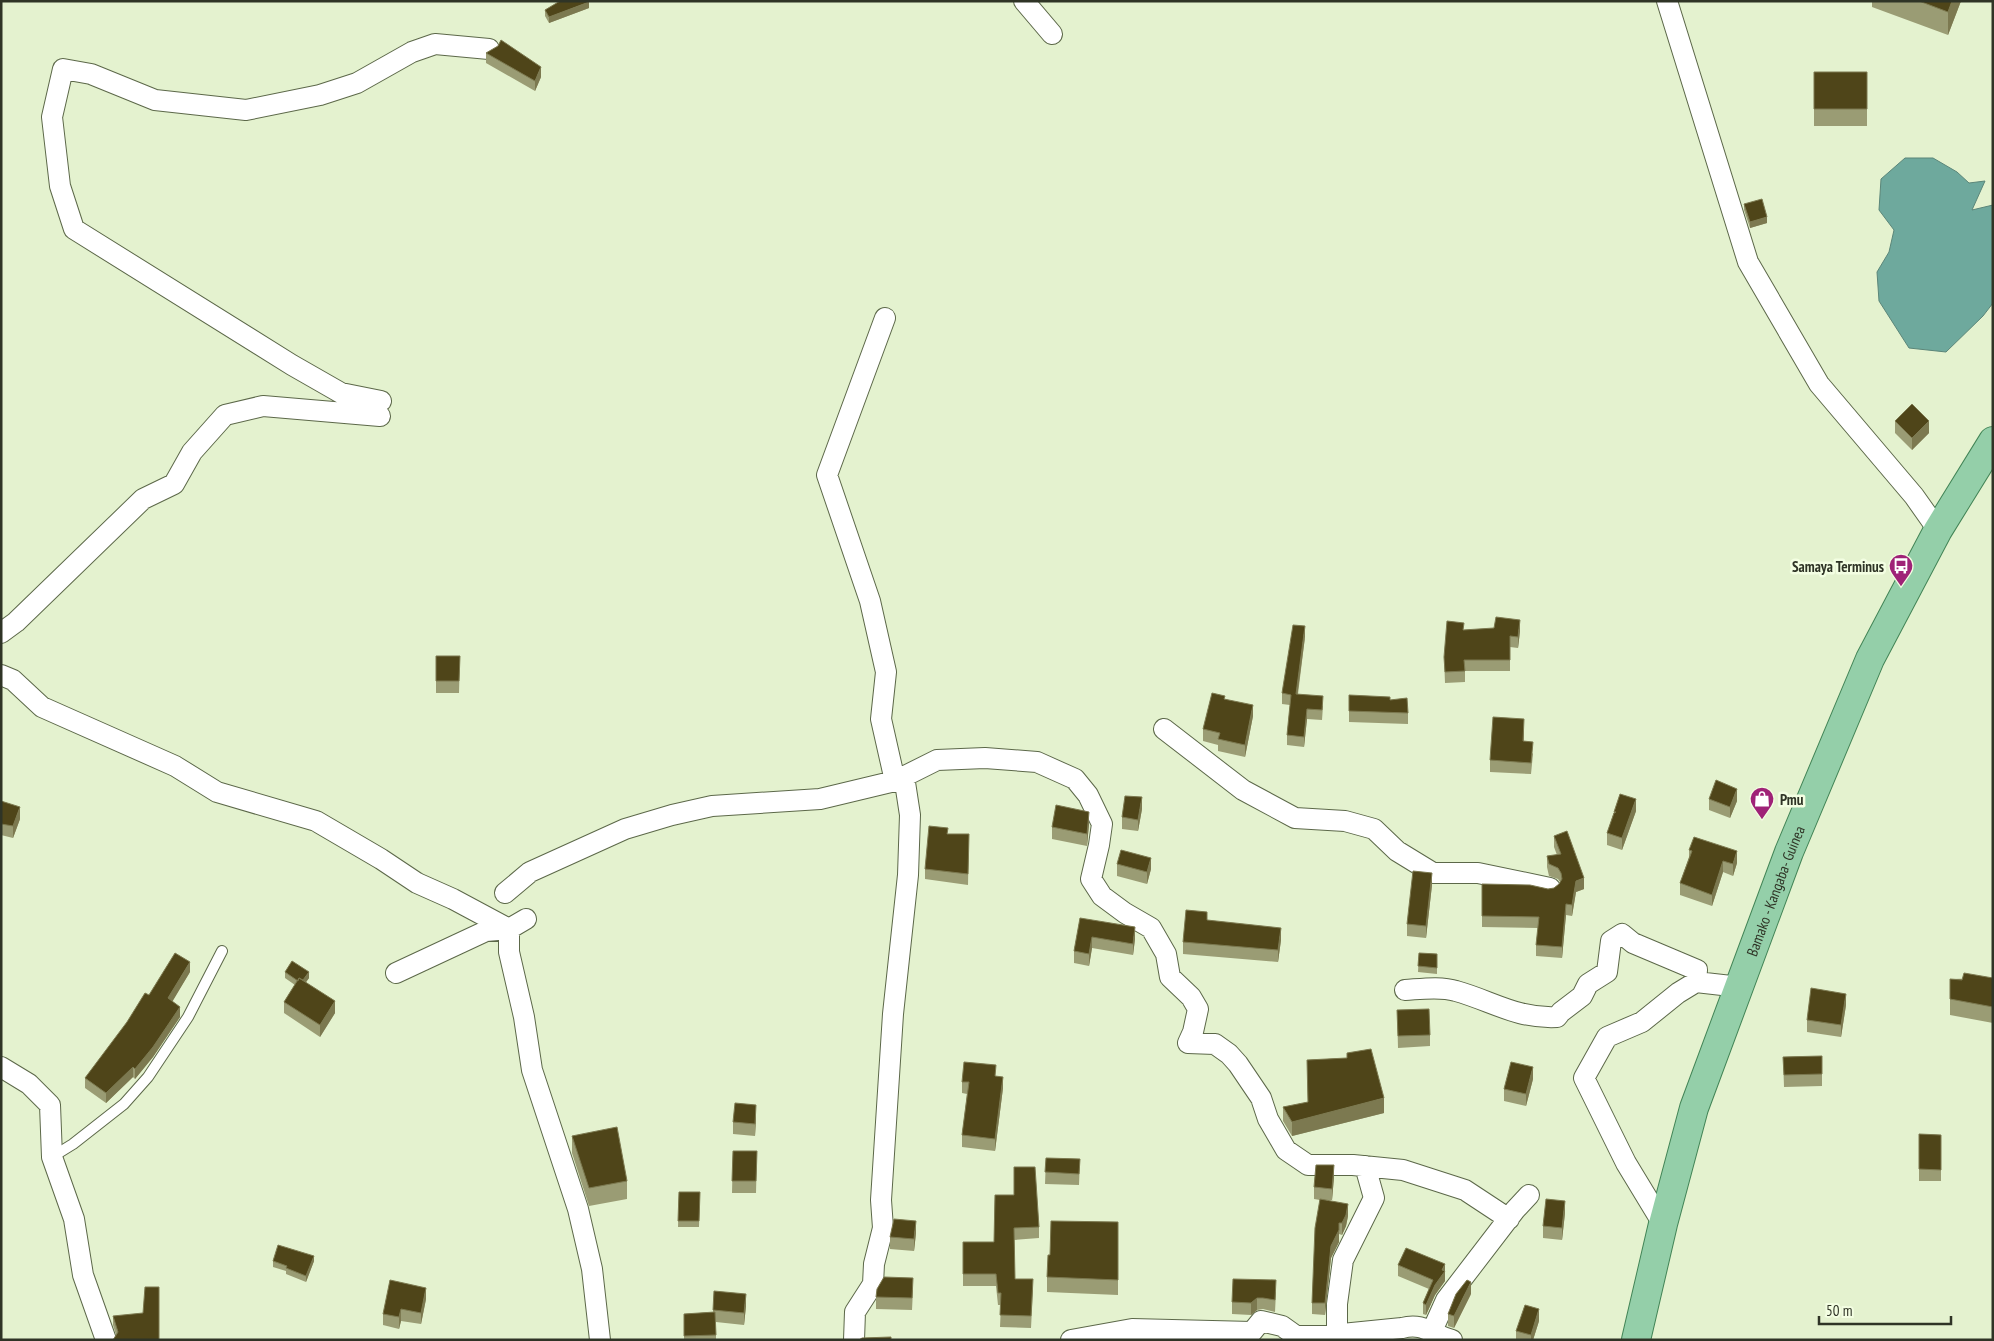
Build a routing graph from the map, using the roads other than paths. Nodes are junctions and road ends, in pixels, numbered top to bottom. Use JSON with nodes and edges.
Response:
{"nodes":[{"id":1,"x":1024,"y":1,"type":"edge"},
{"id":2,"x":1667,"y":1,"type":"edge"},
{"id":3,"x":1052,"y":34,"type":"dead end"},
{"id":4,"x":489,"y":49,"type":"edge"},
{"id":5,"x":885,"y":318,"type":"dead end"},
{"id":6,"x":1993,"y":441,"type":"edge"},
{"id":7,"x":1938,"y":530,"type":"junction"},
{"id":8,"x":1,"y":633,"type":"edge"},
{"id":9,"x":1,"y":675,"type":"edge"},
{"id":10,"x":1164,"y":729,"type":"dead end"},
{"id":11,"x":899,"y":778,"type":"junction"},
{"id":12,"x":1550,"y":888,"type":"edge"},
{"id":13,"x":505,"y":893,"type":"dead end"},
{"id":14,"x":517,"y":924,"type":"junction"},
{"id":15,"x":222,"y":951,"type":"dead end"},
{"id":16,"x":396,"y":973,"type":"dead end"},
{"id":17,"x":1696,"y":982,"type":"junction"},
{"id":18,"x":1740,"y":986,"type":"junction"},
{"id":19,"x":1405,"y":990,"type":"dead end"},
{"id":20,"x":1,"y":1067,"type":"edge"},
{"id":21,"x":52,"y":1156,"type":"junction"},
{"id":22,"x":1365,"y":1166,"type":"junction"},
{"id":23,"x":1529,"y":1195,"type":"dead end"},
{"id":24,"x":1509,"y":1219,"type":"junction"},
{"id":25,"x":1663,"y":1224,"type":"junction"},
{"id":26,"x":1432,"y":1331,"type":"junction"},
{"id":27,"x":1190,"y":1335,"type":"edge"},
{"id":28,"x":1327,"y":1337,"type":"edge"},
{"id":29,"x":106,"y":1340,"type":"edge"},
{"id":30,"x":600,"y":1340,"type":"edge"},
{"id":31,"x":854,"y":1340,"type":"edge"},
{"id":32,"x":1070,"y":1340,"type":"edge"},
{"id":33,"x":1452,"y":1340,"type":"edge"},
{"id":34,"x":1636,"y":1340,"type":"edge"}],
"edges":[{"from":1,"to":3,"type":"street"},
{"from":2,"to":7,"type":"street"},
{"from":4,"to":8,"type":"street"},
{"from":5,"to":11,"type":"street"},
{"from":6,"to":7,"type":"main road","name":"Bamako - Kangaba- Guinea"},
{"from":7,"to":18,"type":"main road","name":"Bamako - Kangaba- Guinea"},
{"from":9,"to":14,"type":"street"},
{"from":10,"to":12,"type":"street"},
{"from":11,"to":13,"type":"street"},
{"from":11,"to":22,"type":"street"},
{"from":11,"to":31,"type":"street"},
{"from":14,"to":16,"type":"street"},
{"from":14,"to":30,"type":"street"},
{"from":15,"to":21,"type":"lane"},
{"from":17,"to":18,"type":"street"},
{"from":17,"to":19,"type":"street"},
{"from":17,"to":25,"type":"street"},
{"from":18,"to":25,"type":"main road","name":"Bamako - Kangaba- Guinea"},
{"from":20,"to":21,"type":"street"},
{"from":21,"to":29,"type":"street"},
{"from":22,"to":24,"type":"street"},
{"from":22,"to":28,"type":"street"},
{"from":23,"to":24,"type":"street"},
{"from":24,"to":26,"type":"street"},
{"from":25,"to":34,"type":"main road","name":"Bamako - Kangaba- Guinea"},
{"from":26,"to":28,"type":"street"},
{"from":26,"to":33,"type":"street"},
{"from":27,"to":28,"type":"street"},
{"from":27,"to":32,"type":"street"}]}
